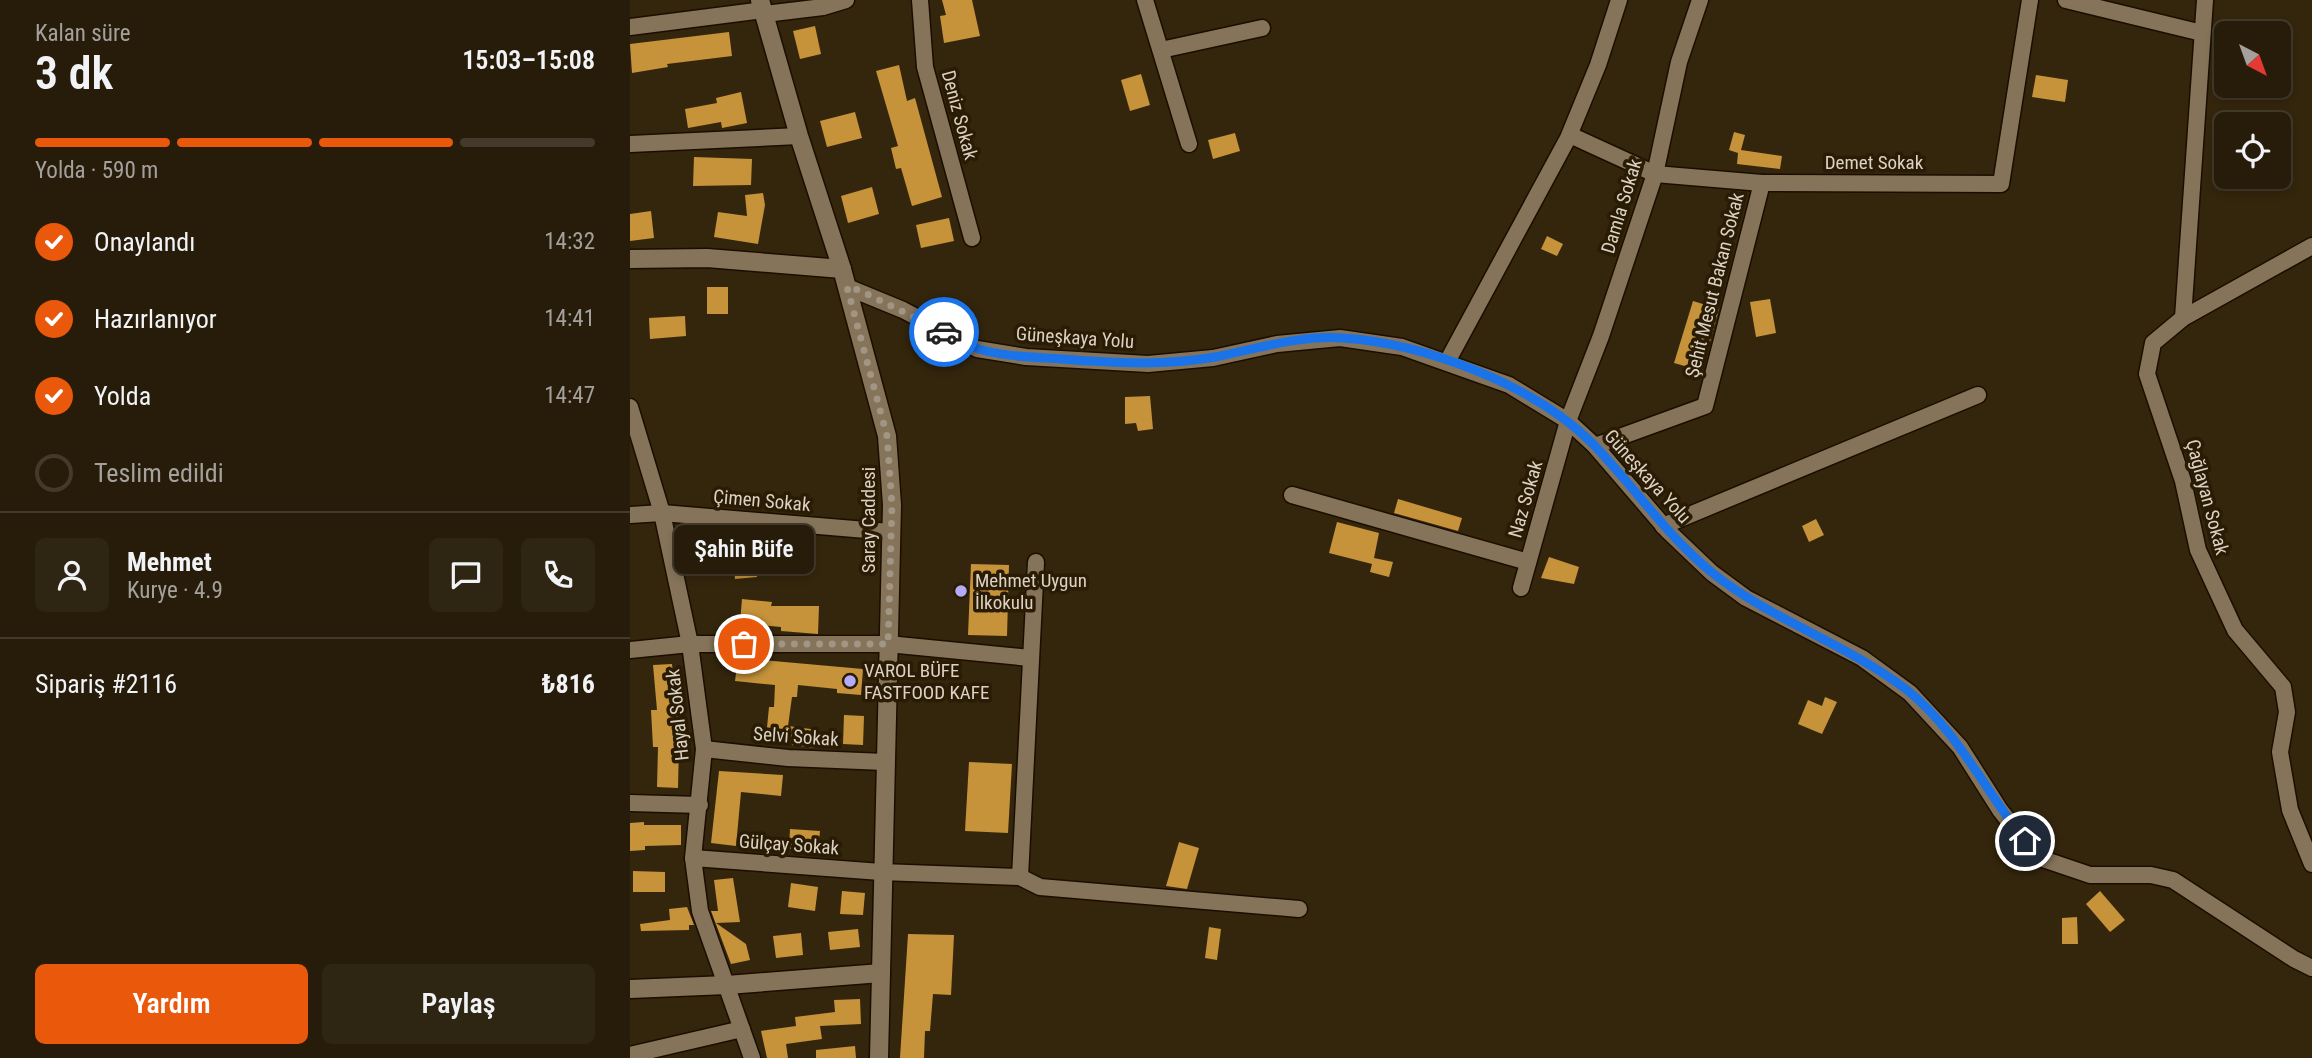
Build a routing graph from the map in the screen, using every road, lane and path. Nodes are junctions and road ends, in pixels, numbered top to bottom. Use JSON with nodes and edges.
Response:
{"nodes":[{"id":1,"x":846,"y":0,"type":"edge"},
{"id":2,"x":920,"y":0,"type":"edge"},
{"id":3,"x":1145,"y":0,"type":"edge"},
{"id":4,"x":1619,"y":0,"type":"edge"},
{"id":5,"x":1700,"y":0,"type":"edge"},
{"id":6,"x":2030,"y":0,"type":"edge"},
{"id":7,"x":2066,"y":0,"type":"edge"},
{"id":8,"x":2206,"y":0,"type":"edge"},
{"id":9,"x":823,"y":3,"type":"edge"},
{"id":10,"x":763,"y":8,"type":"edge"},
{"id":11,"x":630,"y":27,"type":"edge"},
{"id":12,"x":1262,"y":28,"type":"dead end"},
{"id":13,"x":2202,"y":33,"type":"junction"},
{"id":14,"x":1161,"y":50,"type":"junction"},
{"id":15,"x":1570,"y":135,"type":"junction"},
{"id":16,"x":799,"y":136,"type":"junction"},
{"id":17,"x":630,"y":144,"type":"edge"},
{"id":18,"x":1189,"y":144,"type":"dead end"},
{"id":19,"x":1655,"y":174,"type":"junction"},
{"id":20,"x":1762,"y":183,"type":"junction"},
{"id":21,"x":972,"y":238,"type":"dead end"},
{"id":22,"x":2312,"y":246,"type":"edge"},
{"id":23,"x":630,"y":259,"type":"edge"},
{"id":24,"x":842,"y":269,"type":"junction"},
{"id":25,"x":847,"y":287,"type":"junction"},
{"id":26,"x":2183,"y":318,"type":"junction"},
{"id":27,"x":1447,"y":362,"type":"junction"},
{"id":28,"x":1978,"y":395,"type":"dead end"},
{"id":29,"x":630,"y":407,"type":"edge"},
{"id":30,"x":1569,"y":421,"type":"junction"},
{"id":31,"x":1595,"y":446,"type":"junction"},
{"id":32,"x":1292,"y":495,"type":"dead end"},
{"id":33,"x":662,"y":513,"type":"junction"},
{"id":34,"x":630,"y":515,"type":"edge"},
{"id":35,"x":1663,"y":526,"type":"junction"},
{"id":36,"x":890,"y":532,"type":"junction"},
{"id":37,"x":1036,"y":562,"type":"dead end"},
{"id":38,"x":1528,"y":562,"type":"junction"},
{"id":39,"x":1521,"y":588,"type":"dead end"},
{"id":40,"x":690,"y":644,"type":"junction"},
{"id":41,"x":888,"y":644,"type":"junction"},
{"id":42,"x":630,"y":650,"type":"edge"},
{"id":43,"x":1030,"y":658,"type":"junction"},
{"id":44,"x":704,"y":749,"type":"junction"},
{"id":45,"x":885,"y":762,"type":"junction"},
{"id":46,"x":630,"y":803,"type":"edge"},
{"id":47,"x":700,"y":805,"type":"junction"},
{"id":48,"x":693,"y":858,"type":"junction"},
{"id":49,"x":2312,"y":864,"type":"edge"},
{"id":50,"x":881,"y":872,"type":"junction"},
{"id":51,"x":1020,"y":877,"type":"junction"},
{"id":52,"x":1299,"y":909,"type":"dead end"},
{"id":53,"x":2312,"y":968,"type":"edge"},
{"id":54,"x":881,"y":974,"type":"junction"},
{"id":55,"x":727,"y":985,"type":"junction"},
{"id":56,"x":630,"y":989,"type":"edge"},
{"id":57,"x":742,"y":1028,"type":"junction"},
{"id":58,"x":630,"y":1055,"type":"edge"},
{"id":59,"x":752,"y":1058,"type":"edge"},
{"id":60,"x":879,"y":1058,"type":"edge"}],
"edges":[{"from":1,"to":9,"type":"street"},
{"from":2,"to":21,"type":"street","name":"Deniz Sokak"},
{"from":3,"to":14,"type":"street"},
{"from":4,"to":15,"type":"street"},
{"from":5,"to":19,"type":"street","name":"Damla Sokak"},
{"from":6,"to":20,"type":"street","name":"Demet Sokak"},
{"from":7,"to":13,"type":"street"},
{"from":8,"to":13,"type":"street"},
{"from":9,"to":10,"type":"street"},
{"from":10,"to":11,"type":"street"},
{"from":10,"to":16,"type":"street","name":"Saray Caddesi"},
{"from":12,"to":14,"type":"street"},
{"from":13,"to":26,"type":"street"},
{"from":14,"to":18,"type":"street"},
{"from":15,"to":19,"type":"street","name":"Demet Sokak"},
{"from":15,"to":27,"type":"street"},
{"from":16,"to":17,"type":"street"},
{"from":16,"to":24,"type":"street","name":"Saray Caddesi"},
{"from":19,"to":20,"type":"street","name":"Demet Sokak"},
{"from":19,"to":30,"type":"street","name":"Damla Sokak"},
{"from":20,"to":31,"type":"street","name":"Şehit Mesut Bakan Sokak"},
{"from":22,"to":26,"type":"street","name":"Çağlayan Sokak"},
{"from":23,"to":24,"type":"street"},
{"from":24,"to":25,"type":"street","name":"Saray Caddesi"},
{"from":25,"to":27,"type":"street","name":"Güneşkaya Yolu"},
{"from":25,"to":36,"type":"street","name":"Saray Caddesi"},
{"from":26,"to":49,"type":"street","name":"Çağlayan Sokak"},
{"from":27,"to":30,"type":"street","name":"Güneşkaya Yolu"},
{"from":28,"to":35,"type":"street"},
{"from":29,"to":33,"type":"street","name":"Hayal Sokak"},
{"from":30,"to":31,"type":"street","name":"Güneşkaya Yolu"},
{"from":30,"to":38,"type":"street","name":"Naz Sokak"},
{"from":31,"to":35,"type":"street","name":"Güneşkaya Yolu"},
{"from":32,"to":38,"type":"street"},
{"from":33,"to":34,"type":"street","name":"Çimen Sokak"},
{"from":33,"to":36,"type":"street","name":"Çimen Sokak"},
{"from":33,"to":40,"type":"street","name":"Hayal Sokak"},
{"from":35,"to":53,"type":"street","name":"Güneşkaya Yolu"},
{"from":36,"to":41,"type":"street","name":"Saray Caddesi"},
{"from":37,"to":43,"type":"street"},
{"from":38,"to":39,"type":"street","name":"Naz Sokak"},
{"from":40,"to":41,"type":"street"},
{"from":40,"to":42,"type":"street"},
{"from":40,"to":44,"type":"street","name":"Hayal Sokak"},
{"from":41,"to":43,"type":"street"},
{"from":41,"to":45,"type":"street","name":"Saray Caddesi"},
{"from":43,"to":51,"type":"street"},
{"from":44,"to":45,"type":"street","name":"Selvi Sokak"},
{"from":44,"to":47,"type":"street","name":"Hayal Sokak"},
{"from":45,"to":50,"type":"street","name":"Saray Caddesi"},
{"from":46,"to":47,"type":"street"},
{"from":47,"to":48,"type":"street","name":"Hayal Sokak"},
{"from":48,"to":50,"type":"street","name":"Gülçay Sokak"},
{"from":48,"to":55,"type":"street","name":"Hayal Sokak"},
{"from":50,"to":51,"type":"street","name":"Gülçay Sokak"},
{"from":50,"to":54,"type":"street","name":"Saray Caddesi"},
{"from":51,"to":52,"type":"street","name":"Gülçay Sokak"},
{"from":54,"to":55,"type":"street"},
{"from":54,"to":60,"type":"street","name":"Saray Caddesi"},
{"from":55,"to":56,"type":"street"},
{"from":55,"to":57,"type":"street","name":"Hayal Sokak"},
{"from":57,"to":58,"type":"street"},
{"from":57,"to":59,"type":"street","name":"Hayal Sokak"}]}
